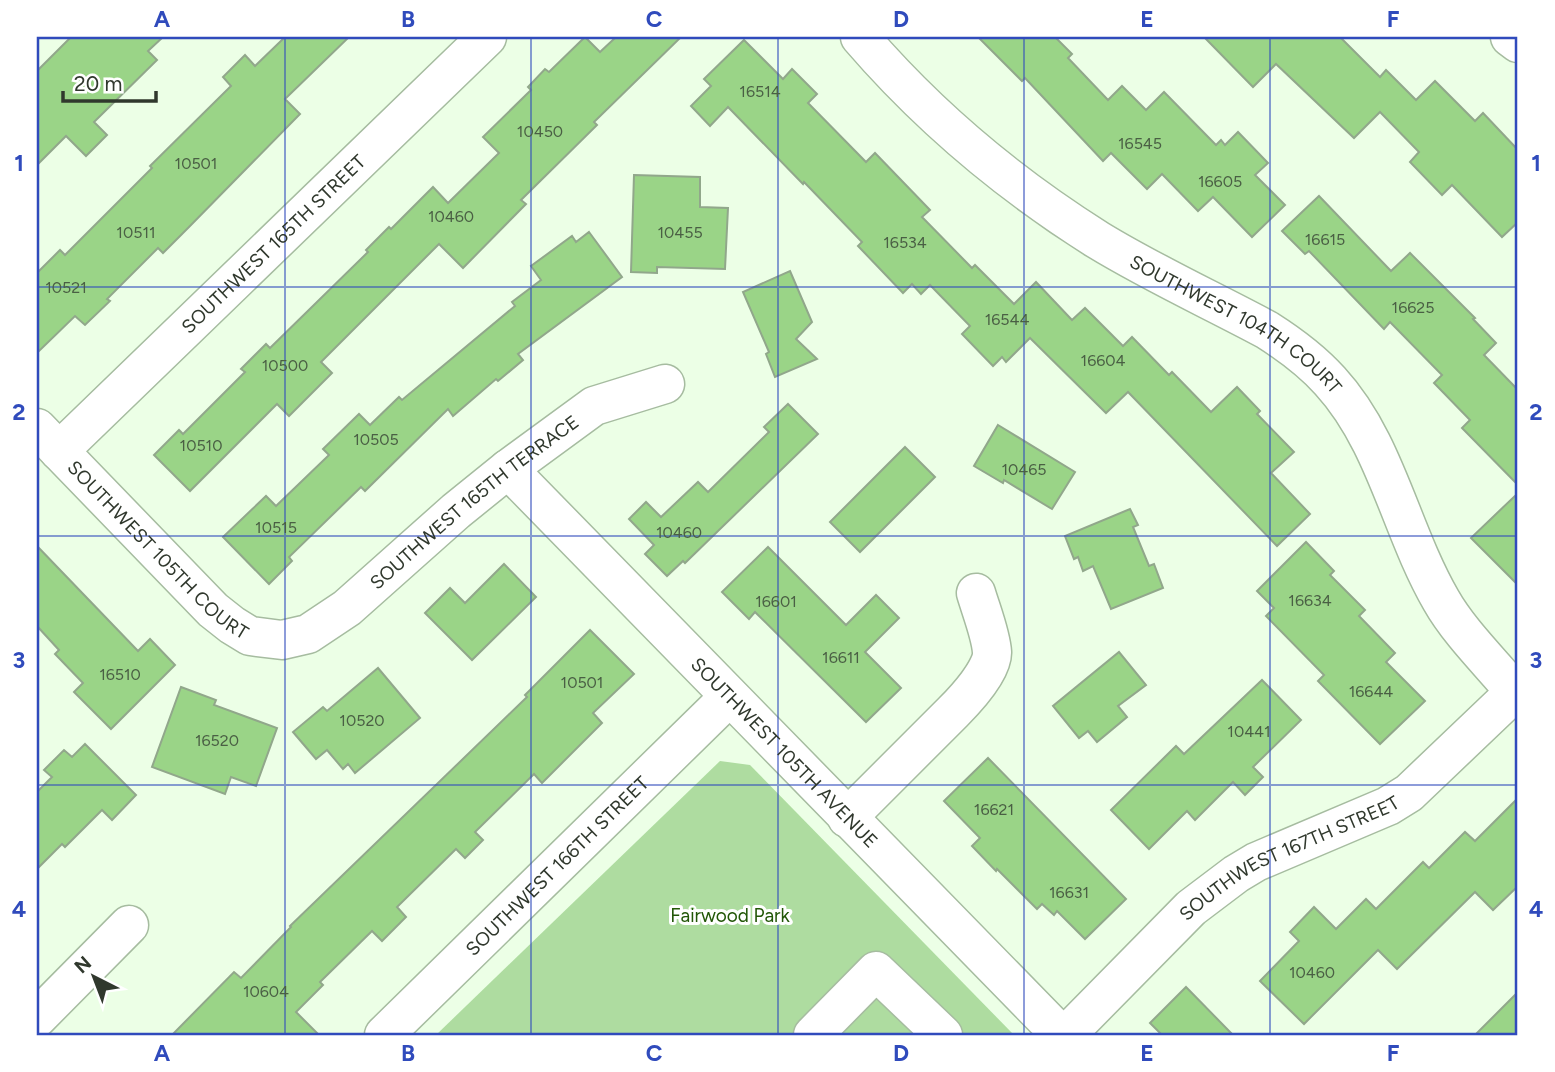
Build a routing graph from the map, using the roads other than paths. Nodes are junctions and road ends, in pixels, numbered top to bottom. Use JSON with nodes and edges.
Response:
{"nodes":[{"id":1,"x":487,"y":37,"type":"edge"},
{"id":2,"x":860,"y":37,"type":"edge"},
{"id":3,"x":1510,"y":37,"type":"edge"},
{"id":4,"x":1518,"y":43,"type":"edge"},
{"id":5,"x":665,"y":384,"type":"dead end"},
{"id":6,"x":48,"y":439,"type":"edge"},
{"id":7,"x":508,"y":469,"type":"junction"},
{"id":8,"x":976,"y":593,"type":"dead end"},
{"id":9,"x":294,"y":638,"type":"joint"},
{"id":10,"x":1517,"y":690,"type":"edge"},
{"id":11,"x":729,"y":697,"type":"junction"},
{"id":12,"x":847,"y":818,"type":"junction"},
{"id":13,"x":129,"y":925,"type":"dead end"},
{"id":14,"x":37,"y":1018,"type":"edge"},
{"id":15,"x":384,"y":1035,"type":"edge"},
{"id":16,"x":813,"y":1035,"type":"edge"},
{"id":17,"x":943,"y":1035,"type":"edge"},
{"id":18,"x":1064,"y":1035,"type":"edge"}],
"edges":[{"from":1,"to":6,"type":"street","name":"SOUTHWEST 165TH STREET"},
{"from":2,"to":10,"type":"street","name":"SOUTHWEST 104TH COURT"},
{"from":3,"to":4,"type":"street"},
{"from":5,"to":7,"type":"street","name":"SOUTHWEST 165TH TERRACE"},
{"from":6,"to":9,"type":"street","name":"SOUTHWEST 105TH COURT"},
{"from":7,"to":9,"type":"street","name":"SOUTHWEST 165TH TERRACE"},
{"from":7,"to":11,"type":"street","name":"SOUTHWEST 105TH AVENUE"},
{"from":8,"to":12,"type":"street"},
{"from":10,"to":18,"type":"street","name":"SOUTHWEST 167TH STREET"},
{"from":11,"to":12,"type":"street","name":"SOUTHWEST 105TH AVENUE"},
{"from":11,"to":15,"type":"street","name":"SOUTHWEST 166TH STREET"},
{"from":12,"to":18,"type":"street","name":"SOUTHWEST 105TH AVENUE"},
{"from":13,"to":14,"type":"street"},
{"from":16,"to":17,"type":"street"}]}
